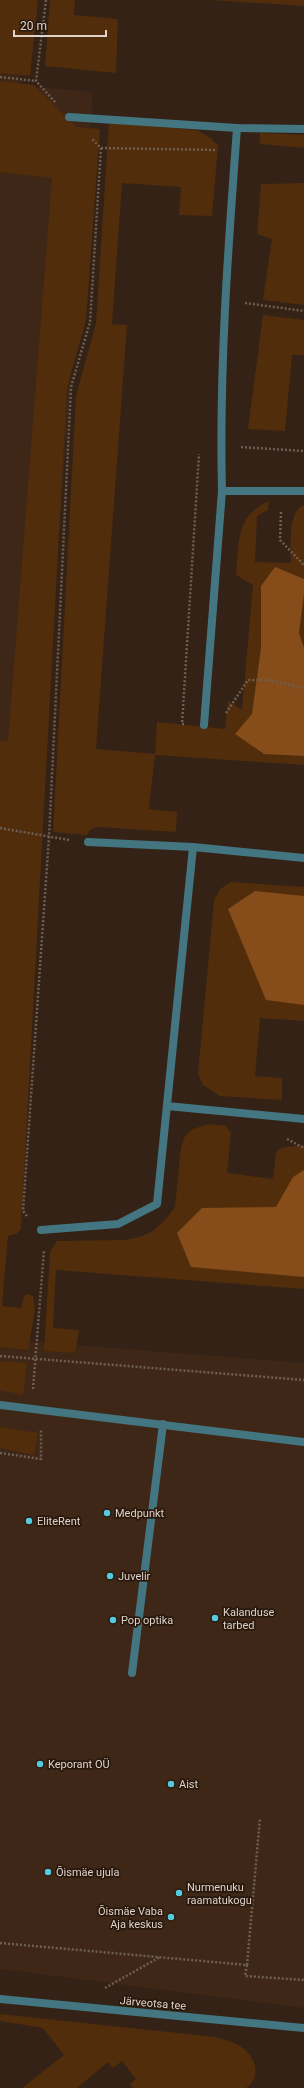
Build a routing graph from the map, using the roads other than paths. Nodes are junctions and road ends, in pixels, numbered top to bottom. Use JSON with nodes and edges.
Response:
{"nodes":[{"id":1,"x":69,"y":117,"type":"road end"},
{"id":2,"x":237,"y":128,"type":"junction"},
{"id":3,"x":304,"y":129,"type":"edge"},
{"id":4,"x":222,"y":491,"type":"junction"},
{"id":5,"x":304,"y":491,"type":"edge"},
{"id":6,"x":204,"y":725,"type":"road end"},
{"id":7,"x":88,"y":842,"type":"road end"},
{"id":8,"x":193,"y":847,"type":"junction"},
{"id":9,"x":304,"y":858,"type":"edge"},
{"id":10,"x":167,"y":1106,"type":"junction"},
{"id":11,"x":304,"y":1119,"type":"edge"},
{"id":12,"x":42,"y":1230,"type":"road end"},
{"id":13,"x":0,"y":1405,"type":"edge"},
{"id":14,"x":163,"y":1424,"type":"junction"},
{"id":15,"x":304,"y":1442,"type":"edge"},
{"id":16,"x":132,"y":1673,"type":"dead end"},
{"id":17,"x":0,"y":1999,"type":"edge"},
{"id":18,"x":304,"y":2028,"type":"edge"}],
"edges":[{"from":1,"to":2,"type":"street"},
{"from":2,"to":3,"type":"street"},
{"from":2,"to":4,"type":"street"},
{"from":4,"to":5,"type":"street"},
{"from":4,"to":6,"type":"street"},
{"from":7,"to":8,"type":"street"},
{"from":8,"to":9,"type":"street"},
{"from":8,"to":10,"type":"street"},
{"from":10,"to":11,"type":"street"},
{"from":10,"to":12,"type":"street"},
{"from":13,"to":14,"type":"street"},
{"from":14,"to":15,"type":"street"},
{"from":14,"to":16,"type":"street"},
{"from":17,"to":18,"type":"street","name":"Järveotsa tee"}]}
